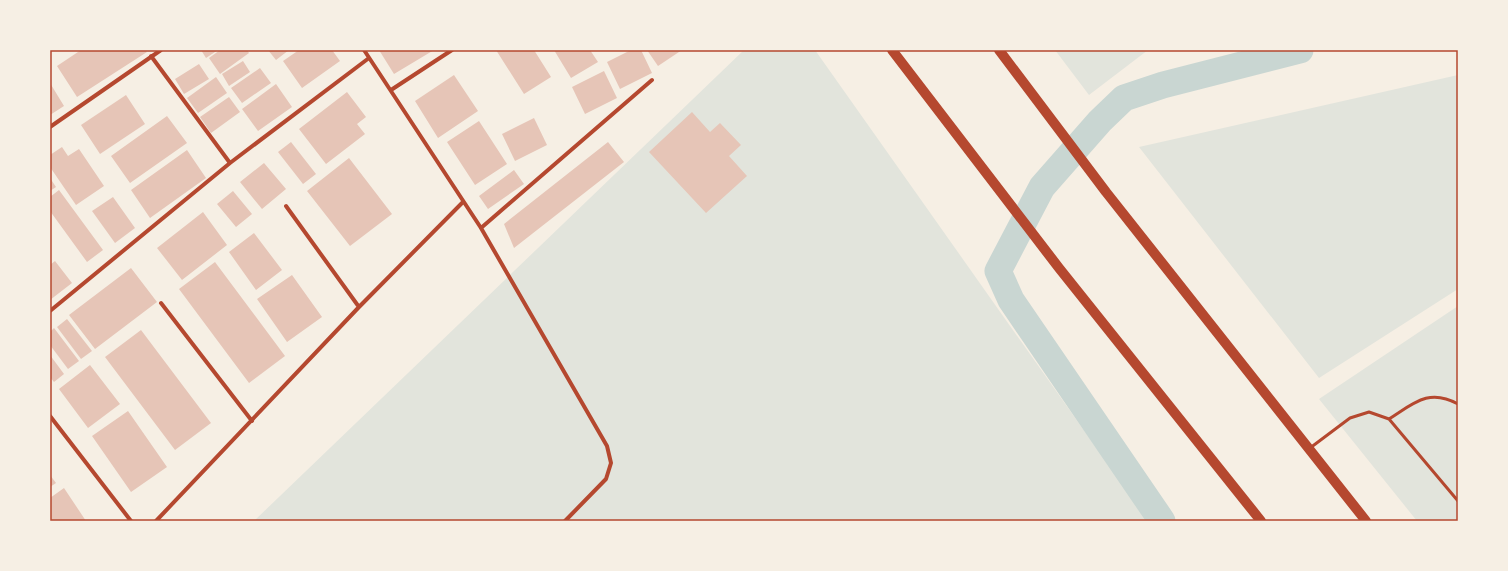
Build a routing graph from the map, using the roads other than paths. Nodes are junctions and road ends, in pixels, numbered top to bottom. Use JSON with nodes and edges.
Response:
{"nodes":[{"id":1,"x":161,"y":50,"type":"edge"},
{"id":2,"x":364,"y":50,"type":"edge"},
{"id":3,"x":452,"y":50,"type":"edge"},
{"id":4,"x":892,"y":50,"type":"edge"},
{"id":5,"x":999,"y":50,"type":"edge"},
{"id":6,"x":151,"y":56,"type":"junction"},
{"id":7,"x":369,"y":58,"type":"junction"},
{"id":8,"x":652,"y":80,"type":"dead end"},
{"id":9,"x":391,"y":90,"type":"junction"},
{"id":10,"x":50,"y":128,"type":"edge"},
{"id":11,"x":230,"y":163,"type":"junction"},
{"id":12,"x":463,"y":202,"type":"junction"},
{"id":13,"x":286,"y":206,"type":"dead end"},
{"id":14,"x":481,"y":228,"type":"junction"},
{"id":15,"x":162,"y":303,"type":"dead end"},
{"id":16,"x":359,"y":307,"type":"junction"},
{"id":17,"x":50,"y":311,"type":"edge"},
{"id":18,"x":1458,"y":404,"type":"edge"},
{"id":19,"x":50,"y":416,"type":"edge"},
{"id":20,"x":1389,"y":418,"type":"junction"},
{"id":21,"x":252,"y":421,"type":"junction"},
{"id":22,"x":1309,"y":449,"type":"junction"},
{"id":23,"x":1458,"y":501,"type":"edge"},
{"id":24,"x":131,"y":521,"type":"edge"},
{"id":25,"x":156,"y":521,"type":"edge"},
{"id":26,"x":565,"y":521,"type":"edge"},
{"id":27,"x":1261,"y":521,"type":"edge"},
{"id":28,"x":1366,"y":521,"type":"edge"}],
"edges":[{"from":1,"to":6,"type":"street"},
{"from":2,"to":7,"type":"street"},
{"from":3,"to":9,"type":"street"},
{"from":4,"to":27,"type":"main road"},
{"from":5,"to":22,"type":"main road"},
{"from":6,"to":10,"type":"street"},
{"from":6,"to":11,"type":"street"},
{"from":7,"to":9,"type":"street"},
{"from":7,"to":11,"type":"street"},
{"from":8,"to":14,"type":"street"},
{"from":9,"to":12,"type":"street"},
{"from":11,"to":17,"type":"street"},
{"from":12,"to":14,"type":"street"},
{"from":12,"to":16,"type":"street"},
{"from":13,"to":16,"type":"street"},
{"from":14,"to":26,"type":"street"},
{"from":15,"to":21,"type":"street"},
{"from":16,"to":21,"type":"street"},
{"from":18,"to":20,"type":"lane"},
{"from":19,"to":24,"type":"street"},
{"from":20,"to":22,"type":"lane"},
{"from":20,"to":23,"type":"lane"},
{"from":21,"to":25,"type":"street"},
{"from":22,"to":28,"type":"main road"}]}
